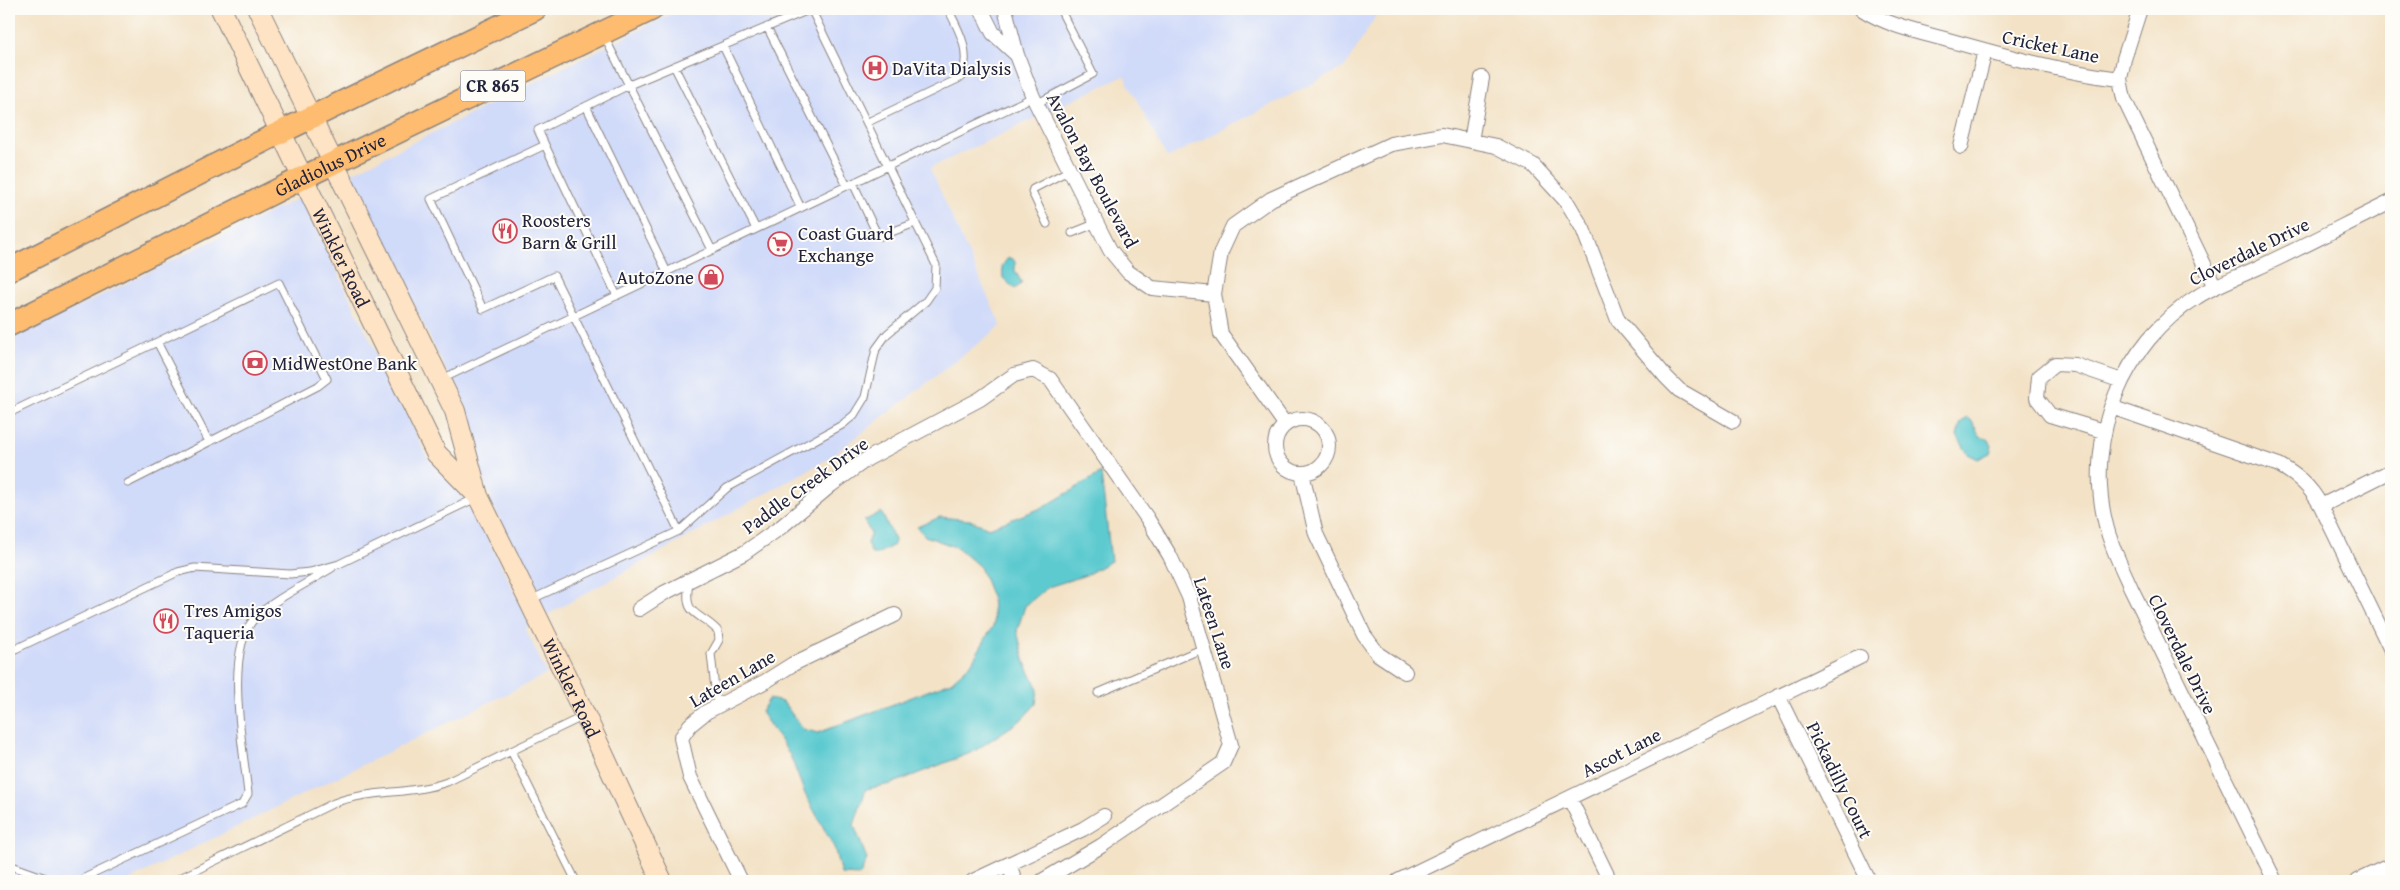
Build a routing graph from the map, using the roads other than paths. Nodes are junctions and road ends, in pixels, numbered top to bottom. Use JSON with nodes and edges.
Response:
{"nodes":[{"id":1,"x":221,"y":9,"type":"edge"},
{"id":2,"x":258,"y":9,"type":"edge"},
{"id":3,"x":535,"y":9,"type":"edge"},
{"id":4,"x":652,"y":9,"type":"edge"},
{"id":5,"x":811,"y":9,"type":"edge"},
{"id":6,"x":948,"y":9,"type":"edge"},
{"id":7,"x":981,"y":9,"type":"edge"},
{"id":8,"x":1005,"y":9,"type":"edge"},
{"id":9,"x":1060,"y":9,"type":"edge"},
{"id":10,"x":1862,"y":9,"type":"edge"},
{"id":11,"x":2140,"y":9,"type":"edge"},
{"id":12,"x":767,"y":28,"type":"junction"},
{"id":13,"x":603,"y":33,"type":"junction"},
{"id":14,"x":723,"y":46,"type":"junction"},
{"id":15,"x":1985,"y":50,"type":"junction"},
{"id":16,"x":1017,"y":56,"type":"junction"},
{"id":17,"x":674,"y":66,"type":"junction"},
{"id":18,"x":1482,"y":78,"type":"dead end"},
{"id":19,"x":2120,"y":78,"type":"junction"},
{"id":20,"x":629,"y":85,"type":"junction"},
{"id":21,"x":1035,"y":100,"type":"junction"},
{"id":22,"x":586,"y":106,"type":"junction"},
{"id":23,"x":312,"y":117,"type":"junction"},
{"id":24,"x":868,"y":122,"type":"junction"},
{"id":25,"x":279,"y":133,"type":"junction"},
{"id":26,"x":1471,"y":141,"type":"junction"},
{"id":27,"x":545,"y":145,"type":"junction"},
{"id":28,"x":1961,"y":147,"type":"dead end"},
{"id":29,"x":334,"y":164,"type":"junction"},
{"id":30,"x":888,"y":166,"type":"junction"},
{"id":31,"x":1070,"y":170,"type":"junction"},
{"id":32,"x":302,"y":178,"type":"junction"},
{"id":33,"x":850,"y":185,"type":"junction"},
{"id":34,"x":2391,"y":202,"type":"edge"},
{"id":35,"x":801,"y":208,"type":"junction"},
{"id":36,"x":915,"y":223,"type":"junction"},
{"id":37,"x":1097,"y":223,"type":"junction"},
{"id":38,"x":1047,"y":224,"type":"dead end"},
{"id":39,"x":756,"y":229,"type":"junction"},
{"id":40,"x":1072,"y":233,"type":"dead end"},
{"id":41,"x":712,"y":250,"type":"junction"},
{"id":42,"x":9,"y":270,"type":"edge"},
{"id":43,"x":667,"y":272,"type":"junction"},
{"id":44,"x":2216,"y":287,"type":"junction"},
{"id":45,"x":1214,"y":294,"type":"junction"},
{"id":46,"x":617,"y":296,"type":"junction"},
{"id":47,"x":575,"y":316,"type":"junction"},
{"id":48,"x":9,"y":325,"type":"edge"},
{"id":49,"x":157,"y":342,"type":"junction"},
{"id":50,"x":440,"y":381,"type":"junction"},
{"id":51,"x":2122,"y":381,"type":"junction"},
{"id":52,"x":994,"y":391,"type":"joint"},
{"id":53,"x":2111,"y":407,"type":"junction"},
{"id":54,"x":9,"y":412,"type":"edge"},
{"id":55,"x":1733,"y":421,"type":"dead end"},
{"id":56,"x":1285,"y":424,"type":"junction"},
{"id":57,"x":2103,"y":431,"type":"junction"},
{"id":58,"x":209,"y":442,"type":"junction"},
{"id":59,"x":2391,"y":471,"type":"edge"},
{"id":60,"x":1302,"y":473,"type":"junction"},
{"id":61,"x":128,"y":482,"type":"dead end"},
{"id":62,"x":478,"y":496,"type":"junction"},
{"id":63,"x":2321,"y":506,"type":"junction"},
{"id":64,"x":679,"y":531,"type":"junction"},
{"id":65,"x":339,"y":564,"type":"junction"},
{"id":66,"x":690,"y":582,"type":"junction"},
{"id":67,"x":529,"y":600,"type":"junction"},
{"id":68,"x":639,"y":609,"type":"dead end"},
{"id":69,"x":895,"y":616,"type":"dead end"},
{"id":70,"x":1205,"y":648,"type":"junction"},
{"id":71,"x":2391,"y":650,"type":"edge"},
{"id":72,"x":9,"y":652,"type":"edge"},
{"id":73,"x":1860,"y":657,"type":"dead end"},
{"id":74,"x":1405,"y":672,"type":"dead end"},
{"id":75,"x":1098,"y":693,"type":"dead end"},
{"id":76,"x":1778,"y":696,"type":"junction"},
{"id":77,"x":717,"y":706,"type":"junction"},
{"id":78,"x":584,"y":715,"type":"junction"},
{"id":79,"x":512,"y":751,"type":"junction"},
{"id":80,"x":1570,"y":798,"type":"junction"},
{"id":81,"x":1104,"y":816,"type":"dead end"},
{"id":82,"x":1008,"y":864,"type":"junction"},
{"id":83,"x":9,"y":865,"type":"edge"},
{"id":84,"x":2391,"y":865,"type":"edge"},
{"id":85,"x":54,"y":881,"type":"edge"},
{"id":86,"x":78,"y":881,"type":"edge"},
{"id":87,"x":174,"y":881,"type":"edge"},
{"id":88,"x":576,"y":881,"type":"edge"},
{"id":89,"x":662,"y":881,"type":"edge"},
{"id":90,"x":741,"y":881,"type":"edge"},
{"id":91,"x":973,"y":881,"type":"edge"},
{"id":92,"x":1015,"y":881,"type":"edge"},
{"id":93,"x":1042,"y":881,"type":"edge"},
{"id":94,"x":1398,"y":881,"type":"edge"},
{"id":95,"x":1610,"y":881,"type":"edge"},
{"id":96,"x":1869,"y":881,"type":"edge"},
{"id":97,"x":2274,"y":881,"type":"edge"},
{"id":98,"x":2357,"y":881,"type":"edge"}],
"edges":[{"from":1,"to":25,"type":"street","name":"Winkler Road"},
{"from":2,"to":23,"type":"street","name":"Winkler Road"},
{"from":3,"to":23,"type":"main road","number":"CR 865"},
{"from":4,"to":13,"type":"main road","name":"Gladiolus Drive","number":"CR 865"},
{"from":5,"to":12,"type":"lane"},
{"from":5,"to":24,"type":"lane"},
{"from":6,"to":24,"type":"lane"},
{"from":7,"to":16,"type":"street","name":"Avalon Bay Boulevard"},
{"from":8,"to":16,"type":"street","name":"Avalon Bay Boulevard"},
{"from":9,"to":21,"type":"lane"},
{"from":10,"to":15,"type":"street","name":"Cricket Lane"},
{"from":11,"to":19,"type":"street","name":"Cricket Lane"},
{"from":12,"to":14,"type":"lane"},
{"from":12,"to":33,"type":"lane"},
{"from":13,"to":20,"type":"lane"},
{"from":13,"to":29,"type":"main road","name":"Gladiolus Drive","number":"CR 865"},
{"from":14,"to":17,"type":"lane"},
{"from":14,"to":35,"type":"lane"},
{"from":15,"to":19,"type":"street","name":"Cricket Lane"},
{"from":15,"to":28,"type":"street"},
{"from":16,"to":21,"type":"street","name":"Avalon Bay Boulevard"},
{"from":17,"to":20,"type":"lane"},
{"from":17,"to":39,"type":"lane"},
{"from":18,"to":26,"type":"street"},
{"from":19,"to":44,"type":"street","name":"Cricket Lane"},
{"from":20,"to":22,"type":"lane"},
{"from":20,"to":41,"type":"lane"},
{"from":21,"to":30,"type":"lane"},
{"from":21,"to":31,"type":"street","name":"Avalon Bay Boulevard"},
{"from":22,"to":27,"type":"lane"},
{"from":22,"to":43,"type":"lane"},
{"from":23,"to":25,"type":"main road","number":"CR 865"},
{"from":23,"to":29,"type":"street","name":"Winkler Road"},
{"from":24,"to":30,"type":"lane"},
{"from":25,"to":32,"type":"street","name":"Winkler Road"},
{"from":25,"to":42,"type":"main road","number":"CR 865"},
{"from":26,"to":45,"type":"street"},
{"from":26,"to":55,"type":"street"},
{"from":27,"to":46,"type":"lane"},
{"from":27,"to":47,"type":"lane"},
{"from":29,"to":32,"type":"main road","name":"Gladiolus Drive","number":"CR 865"},
{"from":29,"to":50,"type":"street","name":"Winkler Road"},
{"from":30,"to":33,"type":"lane"},
{"from":30,"to":36,"type":"lane"},
{"from":31,"to":37,"type":"street","name":"Avalon Bay Boulevard"},
{"from":31,"to":38,"type":"lane"},
{"from":32,"to":48,"type":"main road","name":"Gladiolus Drive","number":"CR 865"},
{"from":32,"to":62,"type":"street","name":"Winkler Road"},
{"from":33,"to":35,"type":"lane"},
{"from":33,"to":36,"type":"lane"},
{"from":34,"to":44,"type":"street","name":"Cloverdale Drive"},
{"from":35,"to":39,"type":"lane"},
{"from":36,"to":64,"type":"lane"},
{"from":37,"to":40,"type":"lane"},
{"from":37,"to":45,"type":"street","name":"Avalon Bay Boulevard"},
{"from":39,"to":41,"type":"lane"},
{"from":41,"to":43,"type":"lane"},
{"from":43,"to":46,"type":"lane"},
{"from":44,"to":51,"type":"street","name":"Cloverdale Drive"},
{"from":45,"to":56,"type":"street"},
{"from":46,"to":47,"type":"lane"},
{"from":47,"to":50,"type":"lane"},
{"from":47,"to":64,"type":"lane"},
{"from":49,"to":54,"type":"lane"},
{"from":49,"to":58,"type":"lane"},
{"from":49,"to":58,"type":"lane"},
{"from":50,"to":62,"type":"street","name":"Winkler Road"},
{"from":51,"to":53,"type":"street","name":"Cloverdale Drive"},
{"from":51,"to":57,"type":"street"},
{"from":52,"to":66,"type":"street","name":"Paddle Creek Drive"},
{"from":52,"to":70,"type":"street","name":"Lateen Lane"},
{"from":53,"to":57,"type":"street","name":"Cloverdale Drive"},
{"from":53,"to":63,"type":"street"},
{"from":56,"to":60,"type":"street"},
{"from":56,"to":60,"type":"street"},
{"from":57,"to":97,"type":"street","name":"Cloverdale Drive"},
{"from":58,"to":61,"type":"lane"},
{"from":59,"to":63,"type":"street"},
{"from":60,"to":74,"type":"street"},
{"from":62,"to":65,"type":"lane"},
{"from":62,"to":67,"type":"street","name":"Winkler Road"},
{"from":63,"to":71,"type":"street"},
{"from":64,"to":67,"type":"lane"},
{"from":65,"to":72,"type":"lane"},
{"from":65,"to":86,"type":"lane"},
{"from":66,"to":68,"type":"street","name":"Paddle Creek Drive"},
{"from":66,"to":77,"type":"lane"},
{"from":67,"to":78,"type":"street","name":"Winkler Road"},
{"from":69,"to":77,"type":"street","name":"Lateen Lane"},
{"from":70,"to":75,"type":"lane"},
{"from":70,"to":93,"type":"street","name":"Lateen Lane"},
{"from":73,"to":76,"type":"street","name":"Ascot Lane"},
{"from":76,"to":80,"type":"street","name":"Ascot Lane"},
{"from":76,"to":96,"type":"street","name":"Pickadilly Court"},
{"from":77,"to":90,"type":"street","name":"Lateen Lane"},
{"from":78,"to":79,"type":"lane"},
{"from":78,"to":89,"type":"street","name":"Winkler Road"},
{"from":79,"to":87,"type":"lane"},
{"from":79,"to":88,"type":"lane"},
{"from":80,"to":94,"type":"street","name":"Ascot Lane"},
{"from":80,"to":95,"type":"street"},
{"from":81,"to":82,"type":"street"},
{"from":82,"to":91,"type":"street"},
{"from":82,"to":92,"type":"street"},
{"from":83,"to":85,"type":"lane"},
{"from":84,"to":98,"type":"street"}]}
